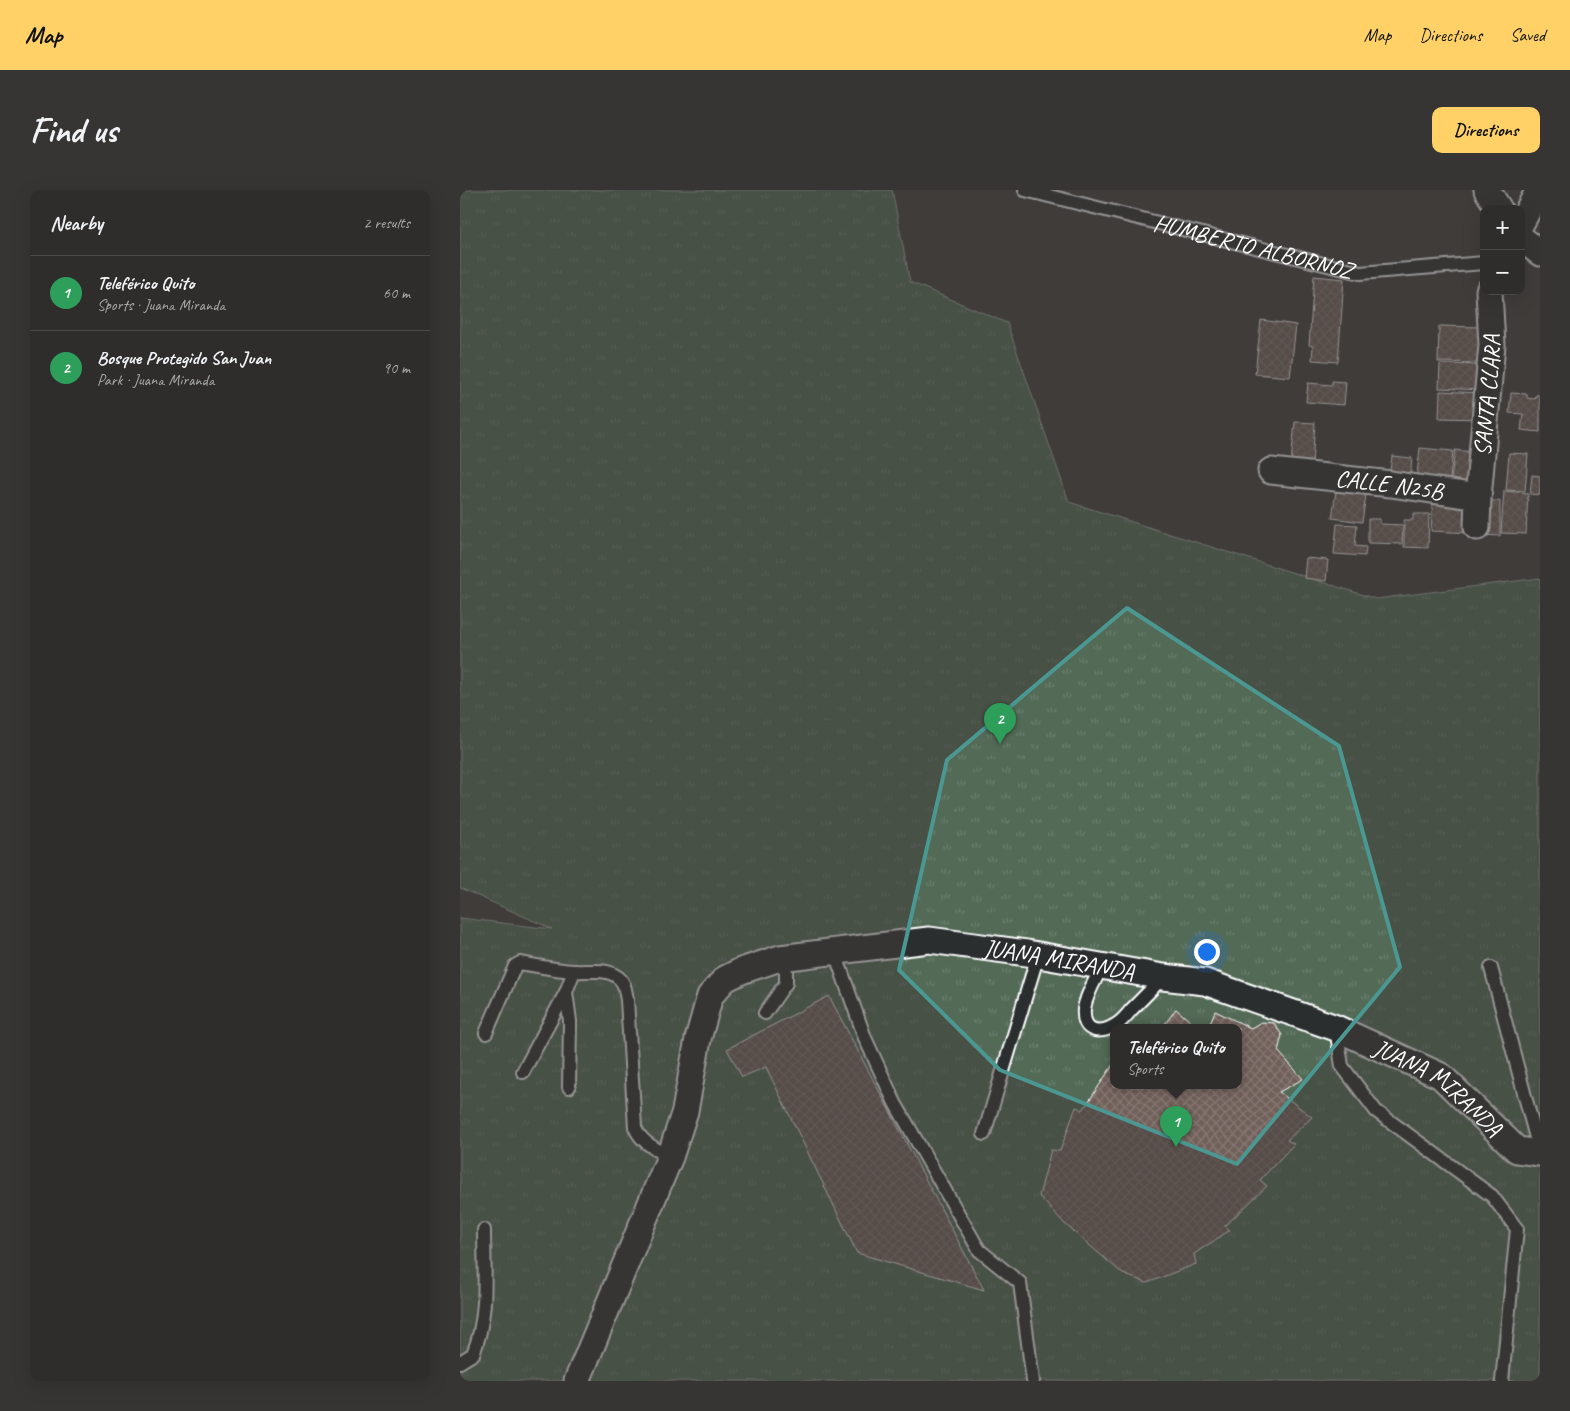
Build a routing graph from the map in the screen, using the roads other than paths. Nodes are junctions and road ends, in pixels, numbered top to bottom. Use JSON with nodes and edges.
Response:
{"nodes":[{"id":1,"x":1025,"y":190,"type":"edge"},
{"id":2,"x":1487,"y":190,"type":"edge"},
{"id":3,"x":1539,"y":190,"type":"edge"},
{"id":4,"x":1496,"y":205,"type":"edge"},
{"id":5,"x":1525,"y":216,"type":"edge"},
{"id":6,"x":1525,"y":241,"type":"edge"},
{"id":7,"x":1540,"y":253,"type":"edge"},
{"id":8,"x":1480,"y":263,"type":"edge"},
{"id":9,"x":1489,"y":295,"type":"edge"},
{"id":10,"x":1271,"y":472,"type":"dead end"},
{"id":11,"x":1478,"y":498,"type":"junction"},
{"id":12,"x":1477,"y":527,"type":"dead end"},
{"id":13,"x":835,"y":953,"type":"junction"},
{"id":14,"x":1038,"y":955,"type":"junction"},
{"id":15,"x":780,"y":958,"type":"junction"},
{"id":16,"x":1102,"y":966,"type":"junction"},
{"id":17,"x":1491,"y":968,"type":"dead end"},
{"id":18,"x":574,"y":971,"type":"junction"},
{"id":19,"x":1163,"y":977,"type":"junction"},
{"id":20,"x":566,"y":992,"type":"junction"},
{"id":21,"x":765,"y":1013,"type":"dead end"},
{"id":22,"x":1116,"y":1024,"type":"edge"},
{"id":23,"x":1110,"y":1028,"type":"edge"},
{"id":24,"x":1336,"y":1028,"type":"junction"},
{"id":25,"x":486,"y":1033,"type":"dead end"},
{"id":26,"x":523,"y":1072,"type":"dead end"},
{"id":27,"x":569,"y":1087,"type":"dead end"},
{"id":28,"x":984,"y":1134,"type":"dead end"},
{"id":29,"x":1540,"y":1153,"type":"edge"},
{"id":30,"x":670,"y":1158,"type":"junction"},
{"id":31,"x":484,"y":1230,"type":"dead end"},
{"id":32,"x":460,"y":1362,"type":"edge"},
{"id":33,"x":577,"y":1381,"type":"edge"},
{"id":34,"x":1033,"y":1381,"type":"edge"},
{"id":35,"x":1502,"y":1381,"type":"edge"}],
"edges":[{"from":1,"to":8,"type":"lane","name":"HUMBERTO ALBORNOZ"},
{"from":2,"to":4,"type":"street"},
{"from":3,"to":5,"type":"street"},
{"from":6,"to":7,"type":"street"},
{"from":9,"to":11,"type":"street","name":"SANTA CLARA"},
{"from":10,"to":11,"type":"street","name":"CALLE N25B"},
{"from":11,"to":12,"type":"street"},
{"from":13,"to":14,"type":"street","name":"JUANA MIRANDA"},
{"from":13,"to":15,"type":"street","name":"JUANA MIRANDA"},
{"from":13,"to":34,"type":"lane"},
{"from":14,"to":16,"type":"street","name":"JUANA MIRANDA"},
{"from":14,"to":28,"type":"lane"},
{"from":15,"to":21,"type":"lane"},
{"from":15,"to":30,"type":"street","name":"JUANA MIRANDA"},
{"from":16,"to":19,"type":"street","name":"JUANA MIRANDA"},
{"from":16,"to":23,"type":"lane"},
{"from":17,"to":29,"type":"lane"},
{"from":18,"to":20,"type":"lane"},
{"from":18,"to":25,"type":"lane"},
{"from":18,"to":30,"type":"lane"},
{"from":19,"to":22,"type":"lane"},
{"from":19,"to":24,"type":"street","name":"JUANA MIRANDA"},
{"from":20,"to":26,"type":"lane"},
{"from":20,"to":27,"type":"lane"},
{"from":24,"to":29,"type":"street","name":"JUANA MIRANDA"},
{"from":24,"to":35,"type":"lane"},
{"from":30,"to":33,"type":"street","name":"JUANA MIRANDA"},
{"from":31,"to":32,"type":"lane"}]}
